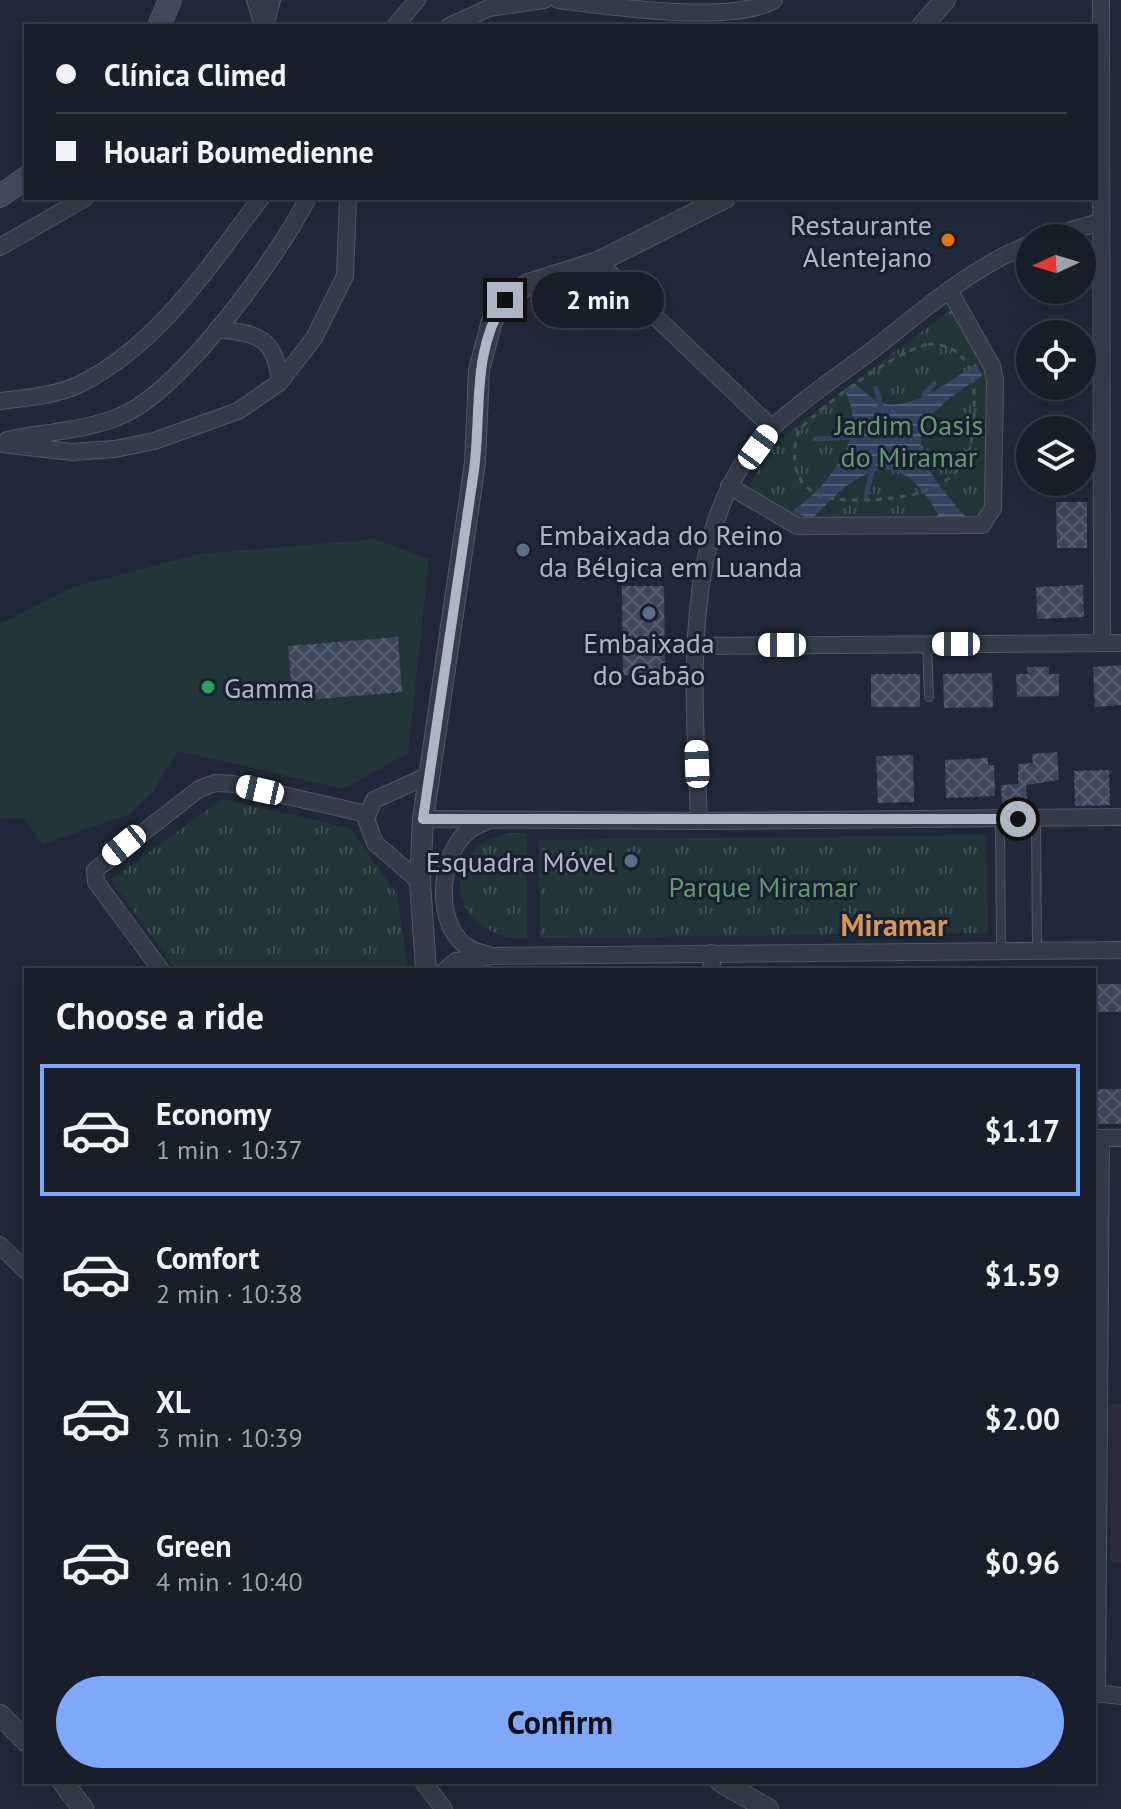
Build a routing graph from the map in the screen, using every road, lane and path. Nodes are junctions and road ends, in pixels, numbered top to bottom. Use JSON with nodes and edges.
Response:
{"nodes":[{"id":1,"x":170,"y":0,"type":"edge"},
{"id":2,"x":255,"y":0,"type":"edge"},
{"id":3,"x":272,"y":0,"type":"edge"},
{"id":4,"x":417,"y":0,"type":"edge"},
{"id":5,"x":544,"y":0,"type":"edge"},
{"id":6,"x":558,"y":0,"type":"edge"},
{"id":7,"x":774,"y":0,"type":"edge"},
{"id":8,"x":945,"y":0,"type":"edge"},
{"id":9,"x":1101,"y":0,"type":"edge"},
{"id":10,"x":160,"y":24,"type":"edge"},
{"id":11,"x":263,"y":24,"type":"edge"},
{"id":12,"x":265,"y":24,"type":"edge"},
{"id":13,"x":397,"y":24,"type":"edge"},
{"id":14,"x":453,"y":24,"type":"edge"},
{"id":15,"x":924,"y":24,"type":"edge"},
{"id":16,"x":24,"y":179,"type":"edge"},
{"id":17,"x":0,"y":196,"type":"edge"},
{"id":18,"x":82,"y":200,"type":"edge"},
{"id":19,"x":259,"y":200,"type":"edge"},
{"id":20,"x":307,"y":200,"type":"edge"},
{"id":21,"x":348,"y":200,"type":"edge"},
{"id":22,"x":721,"y":200,"type":"edge"},
{"id":23,"x":1100,"y":222,"type":"junction"},
{"id":24,"x":1093,"y":224,"type":"edge"},
{"id":25,"x":0,"y":247,"type":"edge"},
{"id":26,"x":1016,"y":252,"type":"edge"},
{"id":27,"x":598,"y":262,"type":"junction"},
{"id":28,"x":949,"y":290,"type":"junction"},
{"id":29,"x":217,"y":329,"type":"junction"},
{"id":30,"x":280,"y":382,"type":"junction"},
{"id":31,"x":0,"y":401,"type":"edge"},
{"id":32,"x":772,"y":428,"type":"junction"},
{"id":33,"x":0,"y":443,"type":"edge"},
{"id":34,"x":729,"y":486,"type":"junction"},
{"id":35,"x":832,"y":499,"type":"joint"},
{"id":36,"x":1102,"y":643,"type":"junction"},
{"id":37,"x":1121,"y":643,"type":"edge"},
{"id":38,"x":927,"y":644,"type":"junction"},
{"id":39,"x":695,"y":646,"type":"junction"},
{"id":40,"x":929,"y":697,"type":"dead end"},
{"id":41,"x":429,"y":775,"type":"junction"},
{"id":42,"x":367,"y":814,"type":"junction"},
{"id":43,"x":1121,"y":817,"type":"edge"},
{"id":44,"x":1036,"y":818,"type":"junction"},
{"id":45,"x":423,"y":819,"type":"junction"},
{"id":46,"x":490,"y":819,"type":"junction"},
{"id":47,"x":1000,"y":819,"type":"junction"},
{"id":48,"x":699,"y":821,"type":"junction"},
{"id":49,"x":420,"y":882,"type":"junction"},
{"id":50,"x":1121,"y":950,"type":"edge"},
{"id":51,"x":1001,"y":951,"type":"junction"},
{"id":52,"x":1037,"y":951,"type":"junction"},
{"id":53,"x":711,"y":953,"type":"junction"},
{"id":54,"x":492,"y":956,"type":"junction"},
{"id":55,"x":160,"y":968,"type":"edge"},
{"id":56,"x":426,"y":968,"type":"edge"},
{"id":57,"x":447,"y":968,"type":"edge"},
{"id":58,"x":712,"y":968,"type":"edge"},
{"id":59,"x":1098,"y":1138,"type":"edge"},
{"id":60,"x":1121,"y":1138,"type":"edge"},
{"id":61,"x":0,"y":1245,"type":"edge"},
{"id":62,"x":24,"y":1269,"type":"edge"},
{"id":63,"x":1097,"y":1296,"type":"edge"},
{"id":64,"x":1097,"y":1504,"type":"edge"},
{"id":65,"x":1096,"y":1693,"type":"edge"},
{"id":66,"x":1121,"y":1696,"type":"edge"},
{"id":67,"x":0,"y":1715,"type":"edge"},
{"id":68,"x":24,"y":1739,"type":"edge"},
{"id":69,"x":64,"y":1784,"type":"edge"},
{"id":70,"x":425,"y":1784,"type":"edge"},
{"id":71,"x":724,"y":1784,"type":"edge"},
{"id":72,"x":83,"y":1809,"type":"edge"},
{"id":73,"x":444,"y":1809,"type":"edge"},
{"id":74,"x":768,"y":1809,"type":"edge"}],
"edges":[{"from":1,"to":10,"type":"main road"},
{"from":2,"to":11,"type":"street"},
{"from":3,"to":12,"type":"street"},
{"from":4,"to":13,"type":"street"},
{"from":5,"to":14,"type":"street"},
{"from":6,"to":7,"type":"street"},
{"from":8,"to":15,"type":"street"},
{"from":9,"to":23,"type":"street"},
{"from":16,"to":17,"type":"main road"},
{"from":18,"to":25,"type":"street"},
{"from":19,"to":31,"type":"street"},
{"from":20,"to":29,"type":"street"},
{"from":21,"to":30,"type":"street"},
{"from":22,"to":27,"type":"street"},
{"from":23,"to":24,"type":"street"},
{"from":23,"to":36,"type":"street"},
{"from":26,"to":28,"type":"street"},
{"from":27,"to":32,"type":"street"},
{"from":27,"to":41,"type":"street"},
{"from":28,"to":32,"type":"street"},
{"from":28,"to":34,"type":"street"},
{"from":29,"to":30,"type":"street"},
{"from":29,"to":33,"type":"street"},
{"from":30,"to":33,"type":"street"},
{"from":32,"to":34,"type":"street"},
{"from":34,"to":39,"type":"street"},
{"from":35,"to":35,"type":"path"},
{"from":36,"to":37,"type":"street"},
{"from":36,"to":38,"type":"street"},
{"from":38,"to":39,"type":"street"},
{"from":38,"to":40,"type":"lane"},
{"from":39,"to":48,"type":"street"},
{"from":41,"to":42,"type":"street"},
{"from":41,"to":45,"type":"street"},
{"from":42,"to":49,"type":"street"},
{"from":42,"to":55,"type":"street"},
{"from":43,"to":44,"type":"street"},
{"from":44,"to":47,"type":"street"},
{"from":44,"to":52,"type":"lane"},
{"from":45,"to":46,"type":"street"},
{"from":45,"to":49,"type":"street"},
{"from":46,"to":48,"type":"street"},
{"from":46,"to":54,"type":"street"},
{"from":47,"to":48,"type":"street"},
{"from":47,"to":51,"type":"lane"},
{"from":49,"to":56,"type":"street"},
{"from":50,"to":52,"type":"street"},
{"from":51,"to":52,"type":"street"},
{"from":51,"to":53,"type":"street"},
{"from":53,"to":54,"type":"street"},
{"from":53,"to":58,"type":"street"},
{"from":54,"to":57,"type":"street"},
{"from":59,"to":60,"type":"street"},
{"from":59,"to":63,"type":"street"},
{"from":61,"to":62,"type":"street"},
{"from":63,"to":64,"type":"street"},
{"from":64,"to":65,"type":"street"},
{"from":65,"to":66,"type":"street"},
{"from":67,"to":68,"type":"street"},
{"from":69,"to":72,"type":"street"},
{"from":70,"to":73,"type":"street"},
{"from":71,"to":74,"type":"street"}]}
